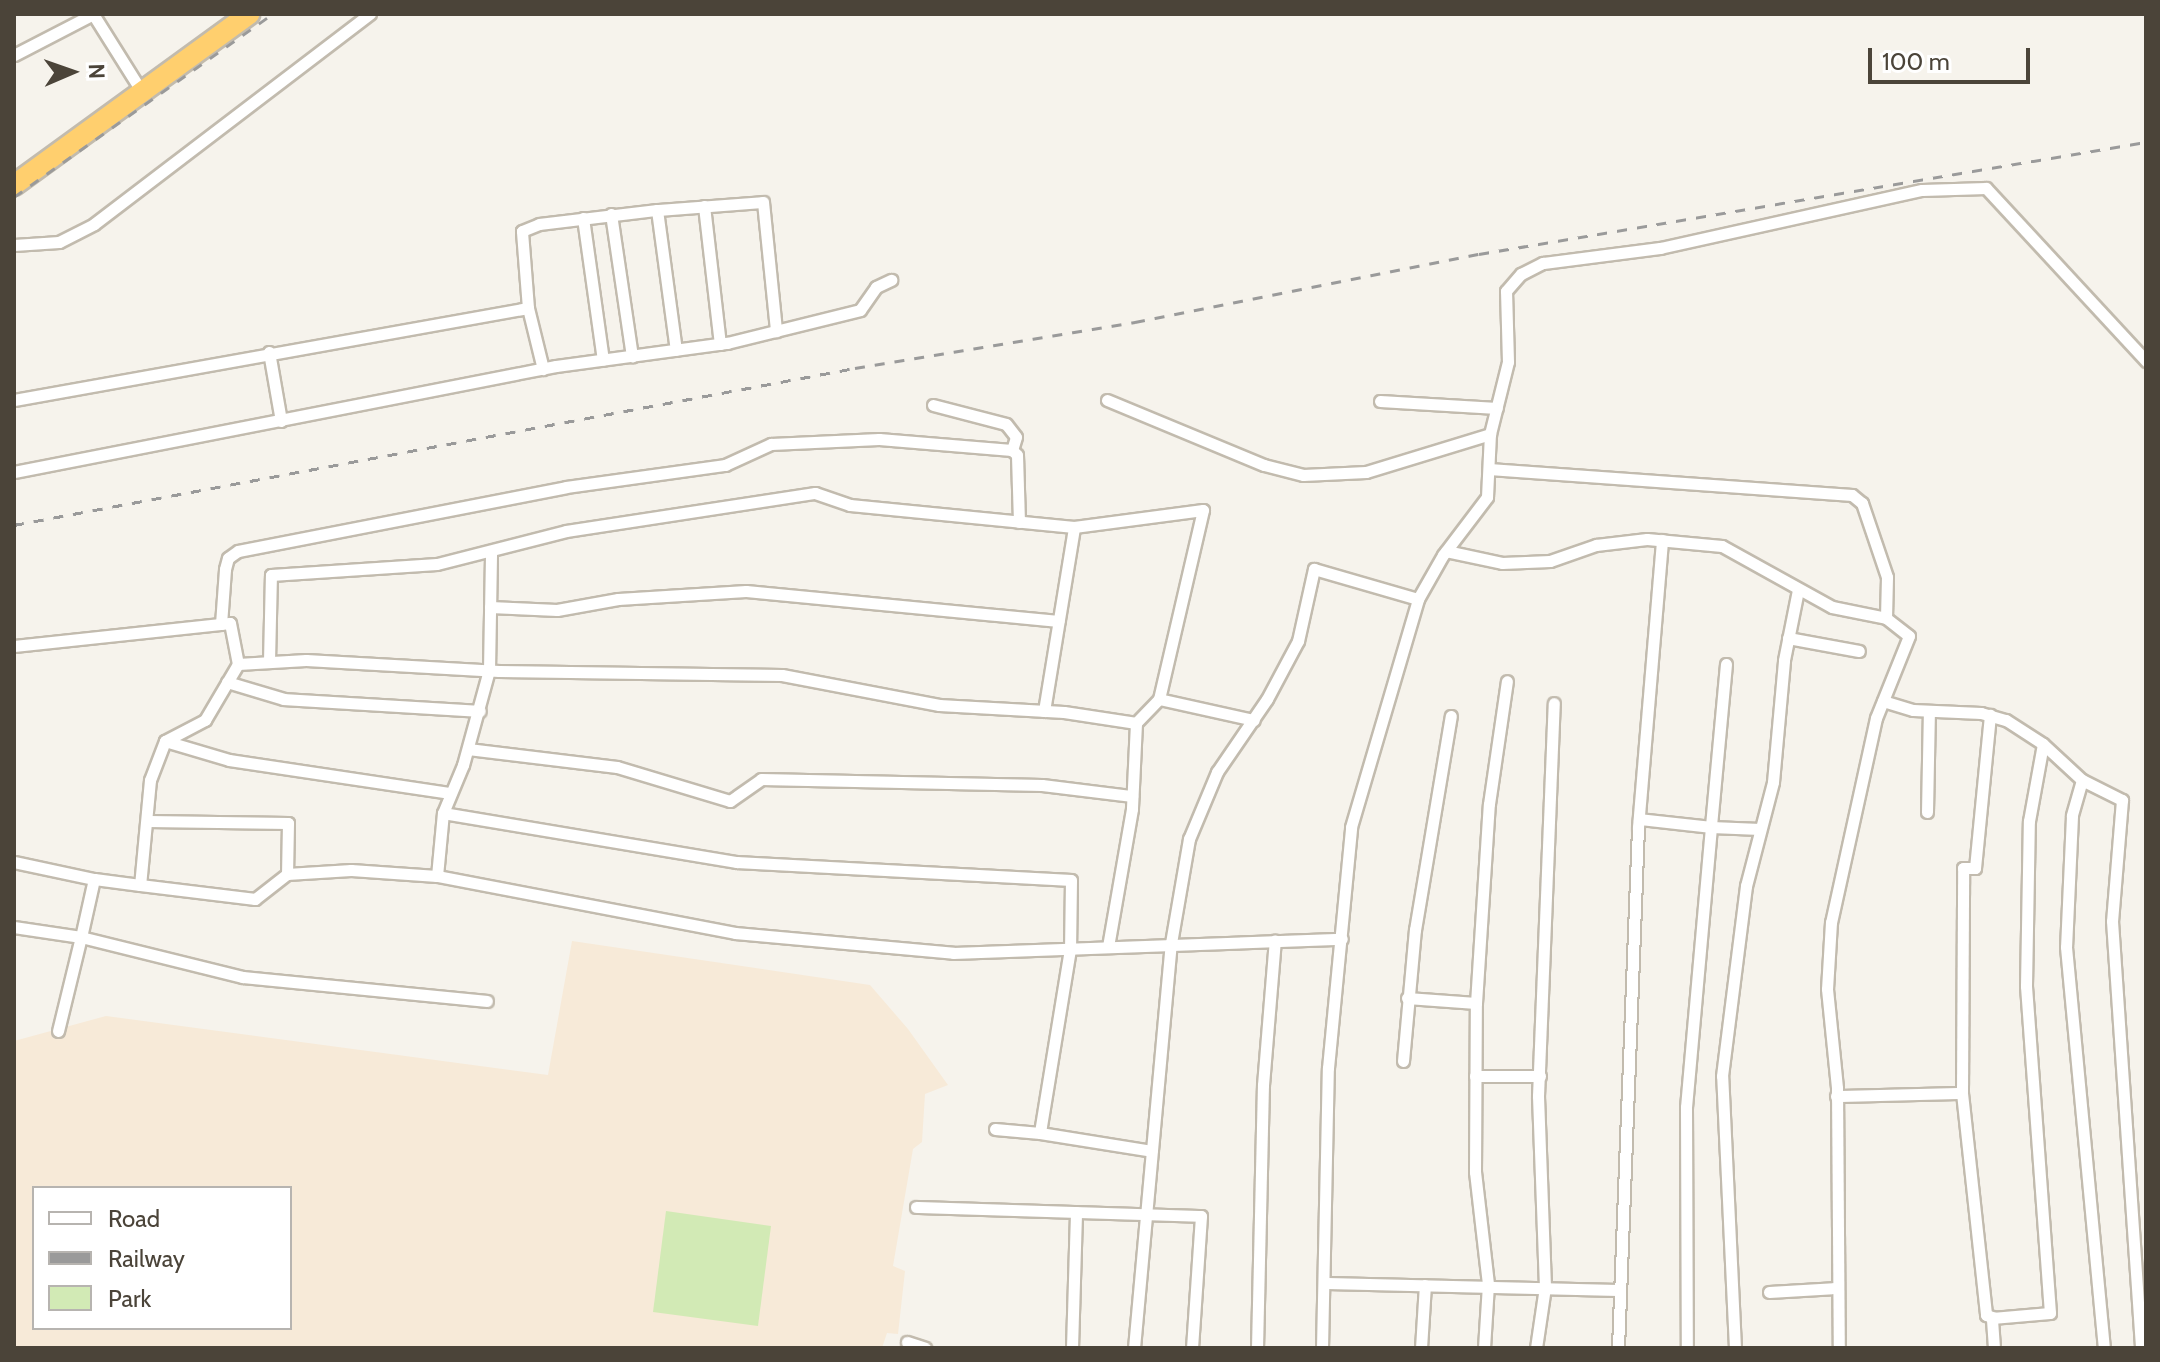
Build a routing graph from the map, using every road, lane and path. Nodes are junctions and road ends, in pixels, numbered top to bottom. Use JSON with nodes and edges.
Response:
{"nodes":[{"id":1,"x":249,"y":14,"type":"edge"},
{"id":2,"x":370,"y":14,"type":"edge"},
{"id":3,"x":14,"y":55,"type":"edge"},
{"id":4,"x":142,"y":92,"type":"junction"},
{"id":5,"x":14,"y":185,"type":"edge"},
{"id":6,"x":704,"y":206,"type":"junction"},
{"id":7,"x":657,"y":210,"type":"junction"},
{"id":8,"x":611,"y":214,"type":"junction"},
{"id":9,"x":583,"y":218,"type":"junction"},
{"id":10,"x":14,"y":245,"type":"edge"},
{"id":11,"x":891,"y":280,"type":"dead end"},
{"id":12,"x":528,"y":308,"type":"junction"},
{"id":13,"x":776,"y":331,"type":"junction"},
{"id":14,"x":720,"y":344,"type":"junction"},
{"id":15,"x":676,"y":350,"type":"junction"},
{"id":16,"x":269,"y":352,"type":"junction"},
{"id":17,"x":632,"y":356,"type":"junction"},
{"id":18,"x":603,"y":360,"type":"junction"},
{"id":19,"x":2146,"y":361,"type":"edge"},
{"id":20,"x":543,"y":369,"type":"junction"},
{"id":21,"x":14,"y":400,"type":"edge"},
{"id":22,"x":1107,"y":400,"type":"dead end"},
{"id":23,"x":1380,"y":401,"type":"dead end"},
{"id":24,"x":933,"y":405,"type":"dead end"},
{"id":25,"x":1497,"y":408,"type":"junction"},
{"id":26,"x":281,"y":421,"type":"junction"},
{"id":27,"x":1490,"y":434,"type":"junction"},
{"id":28,"x":1012,"y":450,"type":"junction"},
{"id":29,"x":1489,"y":469,"type":"junction"},
{"id":30,"x":14,"y":472,"type":"edge"},
{"id":31,"x":1019,"y":522,"type":"junction"},
{"id":32,"x":1074,"y":527,"type":"junction"},
{"id":33,"x":1662,"y":540,"type":"junction"},
{"id":34,"x":1446,"y":551,"type":"junction"},
{"id":35,"x":491,"y":553,"type":"junction"},
{"id":36,"x":1798,"y":590,"type":"junction"},
{"id":37,"x":1418,"y":599,"type":"junction"},
{"id":38,"x":490,"y":607,"type":"junction"},
{"id":39,"x":1886,"y":618,"type":"junction"},
{"id":40,"x":1059,"y":621,"type":"junction"},
{"id":41,"x":221,"y":624,"type":"junction"},
{"id":42,"x":1788,"y":638,"type":"junction"},
{"id":43,"x":14,"y":646,"type":"edge"},
{"id":44,"x":1859,"y":651,"type":"dead end"},
{"id":45,"x":269,"y":661,"type":"junction"},
{"id":46,"x":238,"y":664,"type":"junction"},
{"id":47,"x":1726,"y":664,"type":"dead end"},
{"id":48,"x":489,"y":670,"type":"junction"},
{"id":49,"x":1507,"y":681,"type":"dead end"},
{"id":50,"x":227,"y":682,"type":"junction"},
{"id":51,"x":1159,"y":699,"type":"junction"},
{"id":52,"x":1883,"y":701,"type":"junction"},
{"id":53,"x":1554,"y":703,"type":"dead end"},
{"id":54,"x":480,"y":711,"type":"junction"},
{"id":55,"x":1044,"y":711,"type":"junction"},
{"id":56,"x":1929,"y":711,"type":"junction"},
{"id":57,"x":1990,"y":715,"type":"junction"},
{"id":58,"x":1451,"y":716,"type":"dead end"},
{"id":59,"x":1254,"y":720,"type":"junction"},
{"id":60,"x":1136,"y":723,"type":"junction"},
{"id":61,"x":165,"y":741,"type":"junction"},
{"id":62,"x":2043,"y":744,"type":"junction"},
{"id":63,"x":468,"y":749,"type":"junction"},
{"id":64,"x":2082,"y":780,"type":"junction"},
{"id":65,"x":451,"y":793,"type":"junction"},
{"id":66,"x":1132,"y":796,"type":"junction"},
{"id":67,"x":1927,"y":812,"type":"dead end"},
{"id":68,"x":443,"y":813,"type":"junction"},
{"id":69,"x":1639,"y":819,"type":"junction"},
{"id":70,"x":148,"y":821,"type":"junction"},
{"id":71,"x":1711,"y":827,"type":"junction"},
{"id":72,"x":1760,"y":829,"type":"junction"},
{"id":73,"x":14,"y":862,"type":"edge"},
{"id":74,"x":287,"y":874,"type":"junction"},
{"id":75,"x":437,"y":876,"type":"junction"},
{"id":76,"x":94,"y":879,"type":"junction"},
{"id":77,"x":140,"y":885,"type":"junction"},
{"id":78,"x":14,"y":927,"type":"edge"},
{"id":79,"x":81,"y":937,"type":"junction"},
{"id":80,"x":1342,"y":939,"type":"junction"},
{"id":81,"x":1275,"y":940,"type":"junction"},
{"id":82,"x":1171,"y":943,"type":"junction"},
{"id":83,"x":1108,"y":946,"type":"junction"},
{"id":84,"x":1070,"y":949,"type":"junction"},
{"id":85,"x":1407,"y":998,"type":"junction"},
{"id":86,"x":487,"y":1001,"type":"dead end"},
{"id":87,"x":1476,"y":1003,"type":"junction"},
{"id":88,"x":58,"y":1031,"type":"dead end"},
{"id":89,"x":1403,"y":1061,"type":"dead end"},
{"id":90,"x":1475,"y":1076,"type":"junction"},
{"id":91,"x":1540,"y":1076,"type":"junction"},
{"id":92,"x":1962,"y":1093,"type":"junction"},
{"id":93,"x":1836,"y":1096,"type":"junction"},
{"id":94,"x":995,"y":1129,"type":"dead end"},
{"id":95,"x":1040,"y":1133,"type":"junction"},
{"id":96,"x":1151,"y":1151,"type":"junction"},
{"id":97,"x":916,"y":1207,"type":"dead end"},
{"id":98,"x":1076,"y":1212,"type":"junction"},
{"id":99,"x":1145,"y":1216,"type":"junction"},
{"id":100,"x":1327,"y":1283,"type":"junction"},
{"id":101,"x":1488,"y":1284,"type":"junction"},
{"id":102,"x":1425,"y":1285,"type":"junction"},
{"id":103,"x":1545,"y":1287,"type":"junction"},
{"id":104,"x":1837,"y":1288,"type":"junction"},
{"id":105,"x":1618,"y":1290,"type":"junction"},
{"id":106,"x":1769,"y":1292,"type":"dead end"},
{"id":107,"x":1995,"y":1318,"type":"junction"},
{"id":108,"x":907,"y":1342,"type":"dead end"},
{"id":109,"x":925,"y":1348,"type":"edge"},
{"id":110,"x":1072,"y":1348,"type":"edge"},
{"id":111,"x":1134,"y":1348,"type":"edge"},
{"id":112,"x":1192,"y":1348,"type":"edge"},
{"id":113,"x":1257,"y":1348,"type":"edge"},
{"id":114,"x":1322,"y":1348,"type":"edge"},
{"id":115,"x":1421,"y":1348,"type":"edge"},
{"id":116,"x":1484,"y":1348,"type":"edge"},
{"id":117,"x":1536,"y":1348,"type":"edge"},
{"id":118,"x":1618,"y":1348,"type":"edge"},
{"id":119,"x":1687,"y":1348,"type":"edge"},
{"id":120,"x":1735,"y":1348,"type":"edge"},
{"id":121,"x":1839,"y":1348,"type":"edge"},
{"id":122,"x":1994,"y":1348,"type":"edge"},
{"id":123,"x":2104,"y":1348,"type":"edge"},
{"id":124,"x":2141,"y":1348,"type":"edge"}],
"edges":[{"from":1,"to":4,"type":"highway"},
{"from":2,"to":10,"type":"street"},
{"from":3,"to":4,"type":"street"},
{"from":4,"to":5,"type":"highway"},
{"from":6,"to":7,"type":"street"},
{"from":6,"to":13,"type":"street"},
{"from":6,"to":14,"type":"street"},
{"from":7,"to":8,"type":"street"},
{"from":7,"to":15,"type":"street"},
{"from":8,"to":9,"type":"street"},
{"from":8,"to":17,"type":"street"},
{"from":9,"to":12,"type":"street"},
{"from":9,"to":18,"type":"street"},
{"from":11,"to":13,"type":"street"},
{"from":12,"to":16,"type":"street"},
{"from":12,"to":20,"type":"street"},
{"from":13,"to":14,"type":"street"},
{"from":14,"to":15,"type":"street"},
{"from":15,"to":17,"type":"street"},
{"from":16,"to":21,"type":"street"},
{"from":16,"to":26,"type":"street"},
{"from":17,"to":18,"type":"street"},
{"from":18,"to":20,"type":"street"},
{"from":19,"to":25,"type":"street"},
{"from":20,"to":26,"type":"street"},
{"from":22,"to":27,"type":"street"},
{"from":23,"to":25,"type":"street"},
{"from":24,"to":28,"type":"street"},
{"from":25,"to":27,"type":"street"},
{"from":26,"to":30,"type":"street"},
{"from":27,"to":29,"type":"street"},
{"from":28,"to":31,"type":"street"},
{"from":28,"to":41,"type":"street"},
{"from":29,"to":34,"type":"street"},
{"from":29,"to":39,"type":"street"},
{"from":31,"to":32,"type":"street"},
{"from":31,"to":35,"type":"street"},
{"from":32,"to":40,"type":"street"},
{"from":32,"to":51,"type":"street"},
{"from":33,"to":34,"type":"street"},
{"from":33,"to":36,"type":"street"},
{"from":33,"to":69,"type":"street"},
{"from":34,"to":37,"type":"street"},
{"from":35,"to":38,"type":"street"},
{"from":35,"to":45,"type":"street"},
{"from":36,"to":39,"type":"street"},
{"from":36,"to":42,"type":"street"},
{"from":37,"to":59,"type":"street"},
{"from":37,"to":80,"type":"street"},
{"from":38,"to":40,"type":"street"},
{"from":38,"to":48,"type":"street"},
{"from":39,"to":52,"type":"street"},
{"from":40,"to":55,"type":"street"},
{"from":41,"to":43,"type":"street"},
{"from":41,"to":46,"type":"street"},
{"from":42,"to":44,"type":"street"},
{"from":42,"to":72,"type":"street"},
{"from":45,"to":46,"type":"street"},
{"from":45,"to":48,"type":"street"},
{"from":46,"to":50,"type":"street"},
{"from":47,"to":71,"type":"street"},
{"from":48,"to":54,"type":"street"},
{"from":48,"to":55,"type":"street"},
{"from":49,"to":87,"type":"street"},
{"from":50,"to":54,"type":"street"},
{"from":50,"to":61,"type":"street"},
{"from":51,"to":59,"type":"street"},
{"from":51,"to":60,"type":"street"},
{"from":52,"to":56,"type":"street"},
{"from":52,"to":93,"type":"street"},
{"from":53,"to":91,"type":"street"},
{"from":54,"to":63,"type":"street"},
{"from":55,"to":60,"type":"street"},
{"from":56,"to":57,"type":"street"},
{"from":56,"to":67,"type":"street"},
{"from":57,"to":62,"type":"street"},
{"from":57,"to":92,"type":"street"},
{"from":58,"to":85,"type":"street"},
{"from":59,"to":82,"type":"street"},
{"from":60,"to":66,"type":"street"},
{"from":61,"to":65,"type":"street"},
{"from":61,"to":70,"type":"street"},
{"from":62,"to":64,"type":"street"},
{"from":62,"to":107,"type":"street"},
{"from":63,"to":65,"type":"street"},
{"from":63,"to":66,"type":"street"},
{"from":64,"to":123,"type":"street"},
{"from":64,"to":124,"type":"street"},
{"from":65,"to":68,"type":"street"},
{"from":66,"to":83,"type":"street"},
{"from":68,"to":75,"type":"street"},
{"from":68,"to":84,"type":"street"},
{"from":69,"to":71,"type":"street"},
{"from":69,"to":105,"type":"street"},
{"from":70,"to":74,"type":"street"},
{"from":70,"to":77,"type":"street"},
{"from":71,"to":72,"type":"street"},
{"from":71,"to":119,"type":"street"},
{"from":72,"to":120,"type":"street"},
{"from":73,"to":76,"type":"street"},
{"from":74,"to":75,"type":"street"},
{"from":74,"to":77,"type":"street"},
{"from":75,"to":84,"type":"street"},
{"from":76,"to":77,"type":"street"},
{"from":76,"to":79,"type":"street"},
{"from":78,"to":79,"type":"street"},
{"from":79,"to":86,"type":"street"},
{"from":79,"to":88,"type":"street"},
{"from":80,"to":81,"type":"street"},
{"from":80,"to":100,"type":"street"},
{"from":81,"to":82,"type":"street"},
{"from":81,"to":113,"type":"street"},
{"from":82,"to":83,"type":"street"},
{"from":82,"to":96,"type":"street"},
{"from":83,"to":84,"type":"street"},
{"from":84,"to":95,"type":"street"},
{"from":85,"to":87,"type":"street"},
{"from":85,"to":89,"type":"street"},
{"from":87,"to":90,"type":"street"},
{"from":90,"to":91,"type":"street"},
{"from":90,"to":101,"type":"street"},
{"from":91,"to":103,"type":"street"},
{"from":92,"to":93,"type":"street"},
{"from":92,"to":107,"type":"street"},
{"from":93,"to":104,"type":"street"},
{"from":94,"to":95,"type":"street"},
{"from":95,"to":96,"type":"street"},
{"from":96,"to":99,"type":"street"},
{"from":97,"to":98,"type":"street"},
{"from":98,"to":99,"type":"street"},
{"from":98,"to":110,"type":"street"},
{"from":99,"to":111,"type":"street"},
{"from":99,"to":112,"type":"street"},
{"from":100,"to":102,"type":"street"},
{"from":100,"to":114,"type":"street"},
{"from":101,"to":102,"type":"street"},
{"from":101,"to":103,"type":"street"},
{"from":101,"to":116,"type":"street"},
{"from":102,"to":115,"type":"street"},
{"from":103,"to":105,"type":"street"},
{"from":103,"to":117,"type":"street"},
{"from":104,"to":106,"type":"street"},
{"from":104,"to":121,"type":"street"},
{"from":105,"to":118,"type":"street"},
{"from":107,"to":122,"type":"street"},
{"from":108,"to":109,"type":"street"}]}
